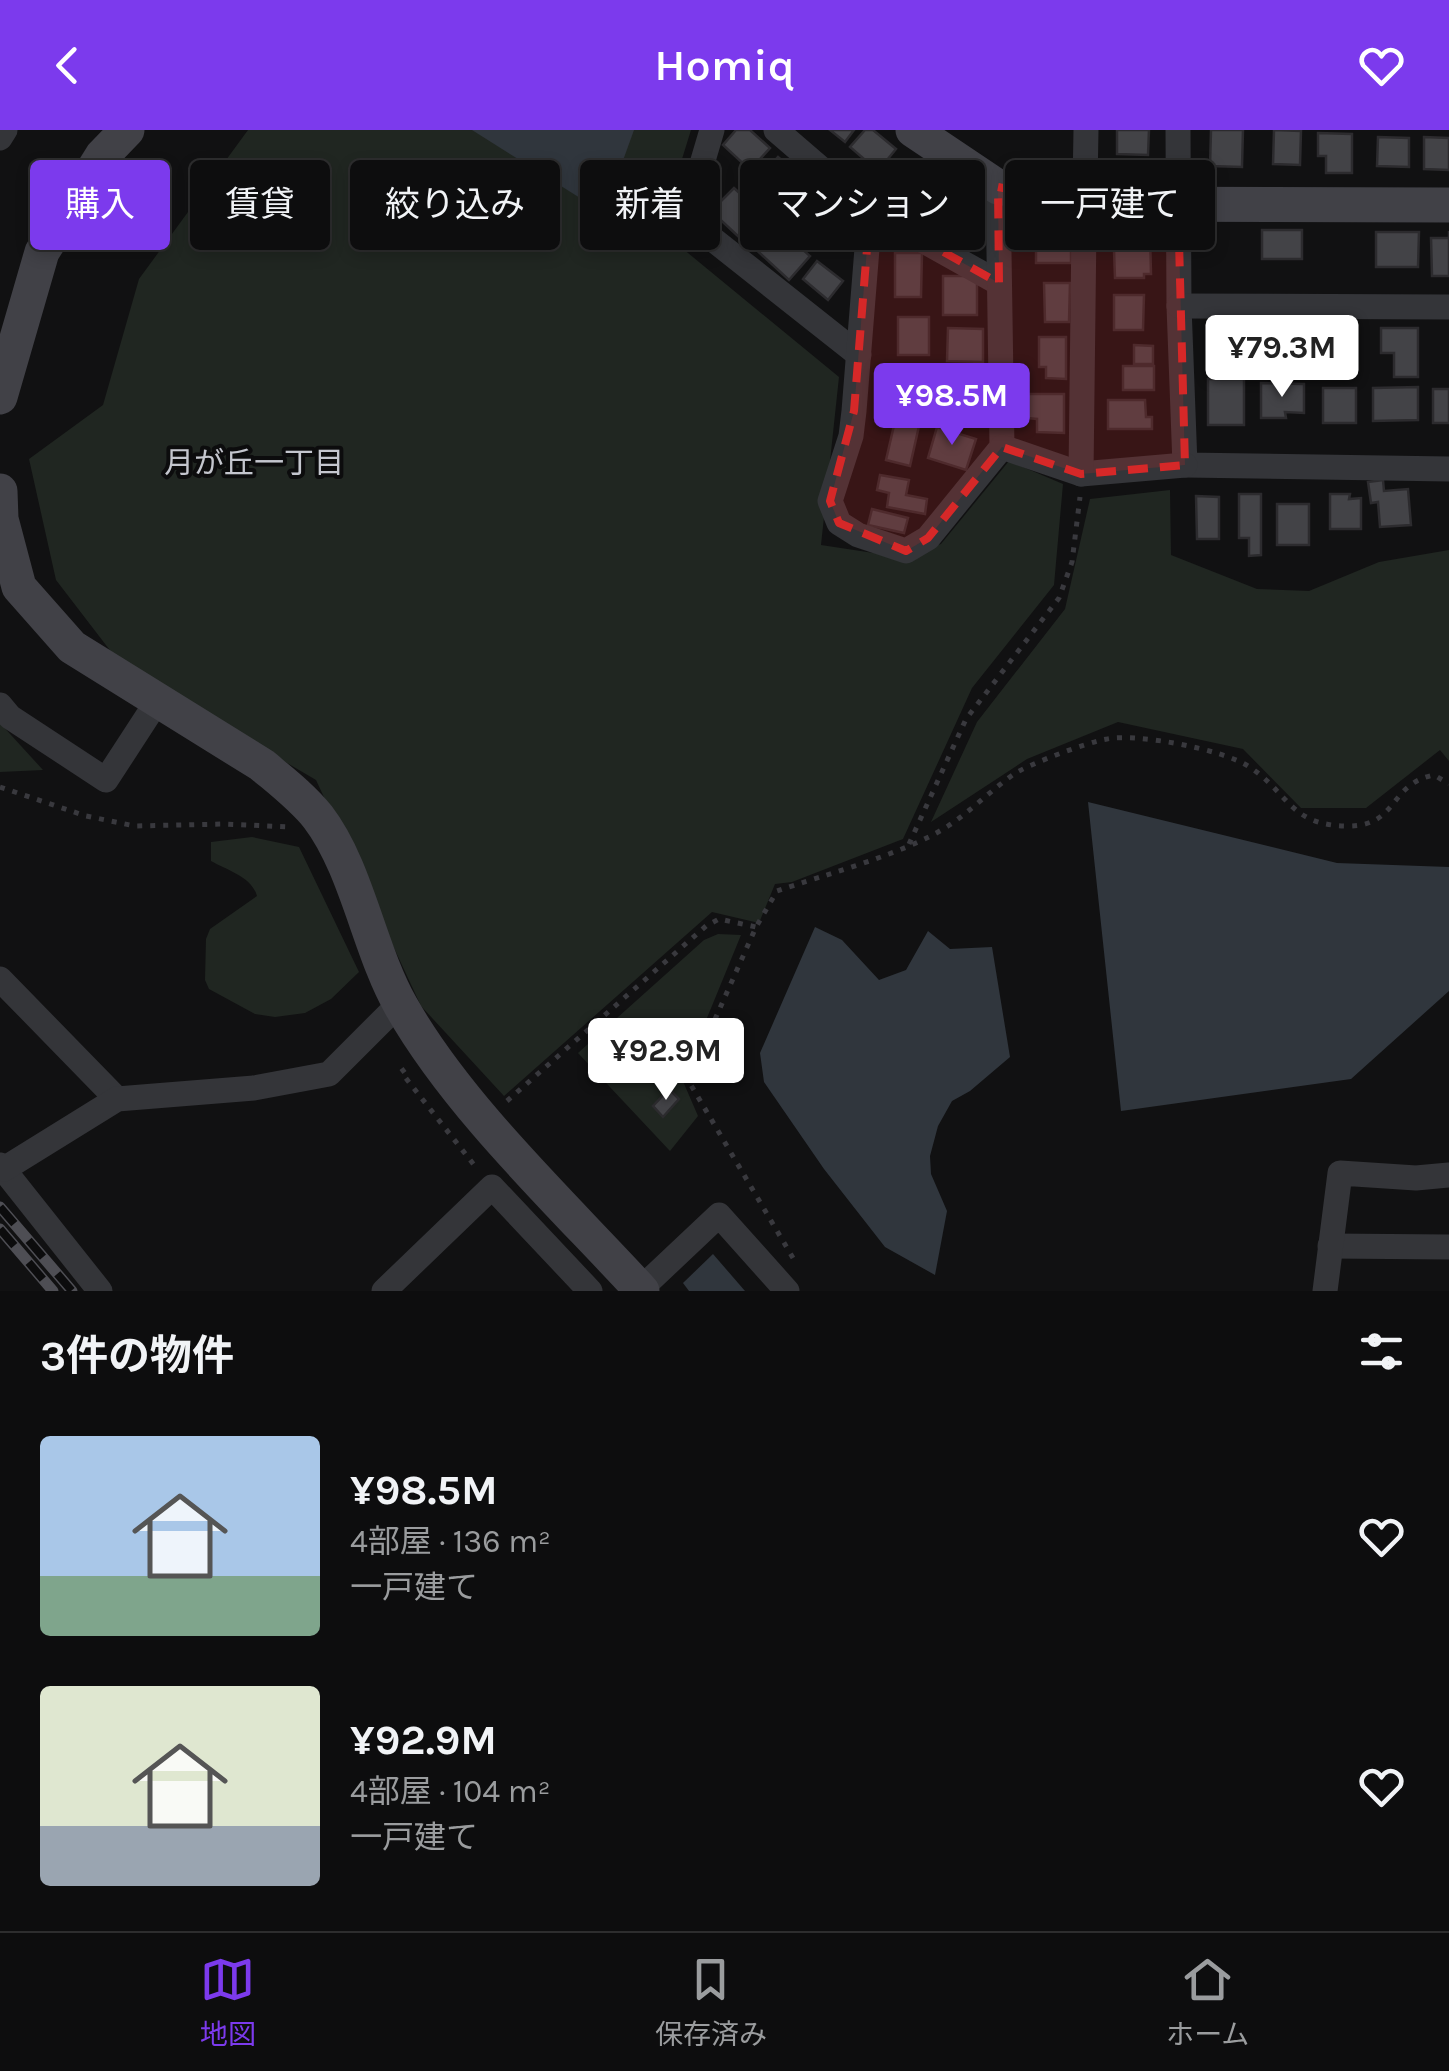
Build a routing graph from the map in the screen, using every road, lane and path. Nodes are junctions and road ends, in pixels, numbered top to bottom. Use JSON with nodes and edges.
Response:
{"nodes":[{"id":1,"x":5,"y":130,"type":"edge"},
{"id":2,"x":126,"y":130,"type":"edge"},
{"id":3,"x":712,"y":130,"type":"edge"},
{"id":4,"x":776,"y":130,"type":"edge"},
{"id":5,"x":913,"y":130,"type":"edge"},
{"id":6,"x":1086,"y":130,"type":"edge"},
{"id":7,"x":1178,"y":130,"type":"edge"},
{"id":8,"x":0,"y":138,"type":"edge"},
{"id":9,"x":811,"y":160,"type":"edge"},
{"id":10,"x":1085,"y":160,"type":"edge"},
{"id":11,"x":1178,"y":160,"type":"edge"},
{"id":12,"x":998,"y":187,"type":"junction"},
{"id":13,"x":1005,"y":188,"type":"edge"},
{"id":14,"x":1215,"y":204,"type":"edge"},
{"id":15,"x":1449,"y":205,"type":"edge"},
{"id":16,"x":867,"y":250,"type":"edge"},
{"id":17,"x":941,"y":250,"type":"edge"},
{"id":18,"x":1084,"y":250,"type":"edge"},
{"id":19,"x":1178,"y":250,"type":"edge"},
{"id":20,"x":999,"y":283,"type":"junction"},
{"id":21,"x":1179,"y":306,"type":"junction"},
{"id":22,"x":1449,"y":307,"type":"edge"},
{"id":23,"x":859,"y":355,"type":"junction"},
{"id":24,"x":0,"y":398,"type":"edge"},
{"id":25,"x":1002,"y":447,"type":"junction"},
{"id":26,"x":1185,"y":465,"type":"junction"},
{"id":27,"x":1449,"y":469,"type":"edge"},
{"id":28,"x":1081,"y":474,"type":"junction"},
{"id":29,"x":0,"y":490,"type":"edge"},
{"id":30,"x":158,"y":700,"type":"junction"},
{"id":31,"x":0,"y":705,"type":"edge"},
{"id":32,"x":1449,"y":784,"type":"edge"},
{"id":33,"x":0,"y":787,"type":"edge"},
{"id":34,"x":296,"y":826,"type":"dead end"},
{"id":35,"x":908,"y":845,"type":"junction"},
{"id":36,"x":756,"y":927,"type":"junction"},
{"id":37,"x":0,"y":979,"type":"edge"},
{"id":38,"x":399,"y":1004,"type":"junction"},
{"id":39,"x":416,"y":1061,"type":"dead end"},
{"id":40,"x":118,"y":1099,"type":"junction"},
{"id":41,"x":502,"y":1106,"type":"dead end"},
{"id":42,"x":2,"y":1167,"type":"edge"},
{"id":43,"x":1449,"y":1175,"type":"edge"},
{"id":44,"x":492,"y":1188,"type":"junction"},
{"id":45,"x":1330,"y":1246,"type":"junction"},
{"id":46,"x":1449,"y":1247,"type":"edge"},
{"id":47,"x":794,"y":1258,"type":"dead end"},
{"id":48,"x":642,"y":1288,"type":"edge"},
{"id":49,"x":100,"y":1291,"type":"edge"},
{"id":50,"x":384,"y":1291,"type":"edge"},
{"id":51,"x":590,"y":1291,"type":"edge"},
{"id":52,"x":787,"y":1291,"type":"edge"},
{"id":53,"x":1325,"y":1291,"type":"edge"}],
"edges":[{"from":1,"to":8,"type":"street"},
{"from":2,"to":24,"type":"street"},
{"from":3,"to":23,"type":"street"},
{"from":4,"to":9,"type":"street"},
{"from":5,"to":12,"type":"street"},
{"from":6,"to":10,"type":"street"},
{"from":7,"to":11,"type":"street"},
{"from":12,"to":13,"type":"street"},
{"from":12,"to":20,"type":"street"},
{"from":14,"to":15,"type":"street"},
{"from":16,"to":23,"type":"street"},
{"from":17,"to":20,"type":"street"},
{"from":18,"to":28,"type":"street"},
{"from":19,"to":21,"type":"street"},
{"from":20,"to":25,"type":"street"},
{"from":21,"to":22,"type":"street"},
{"from":21,"to":26,"type":"street"},
{"from":23,"to":25,"type":"street"},
{"from":25,"to":28,"type":"street"},
{"from":26,"to":27,"type":"street"},
{"from":26,"to":28,"type":"street"},
{"from":28,"to":35,"type":"path"},
{"from":29,"to":30,"type":"street"},
{"from":30,"to":31,"type":"street"},
{"from":30,"to":38,"type":"street"},
{"from":32,"to":35,"type":"path"},
{"from":33,"to":34,"type":"path"},
{"from":35,"to":36,"type":"path"},
{"from":36,"to":41,"type":"path"},
{"from":36,"to":47,"type":"path"},
{"from":37,"to":40,"type":"street"},
{"from":38,"to":40,"type":"street"},
{"from":38,"to":48,"type":"street"},
{"from":39,"to":44,"type":"path"},
{"from":40,"to":42,"type":"street"},
{"from":42,"to":49,"type":"street"},
{"from":43,"to":45,"type":"street"},
{"from":44,"to":50,"type":"street"},
{"from":44,"to":51,"type":"street"},
{"from":45,"to":46,"type":"street"},
{"from":45,"to":53,"type":"street"},
{"from":48,"to":52,"type":"street"}]}
